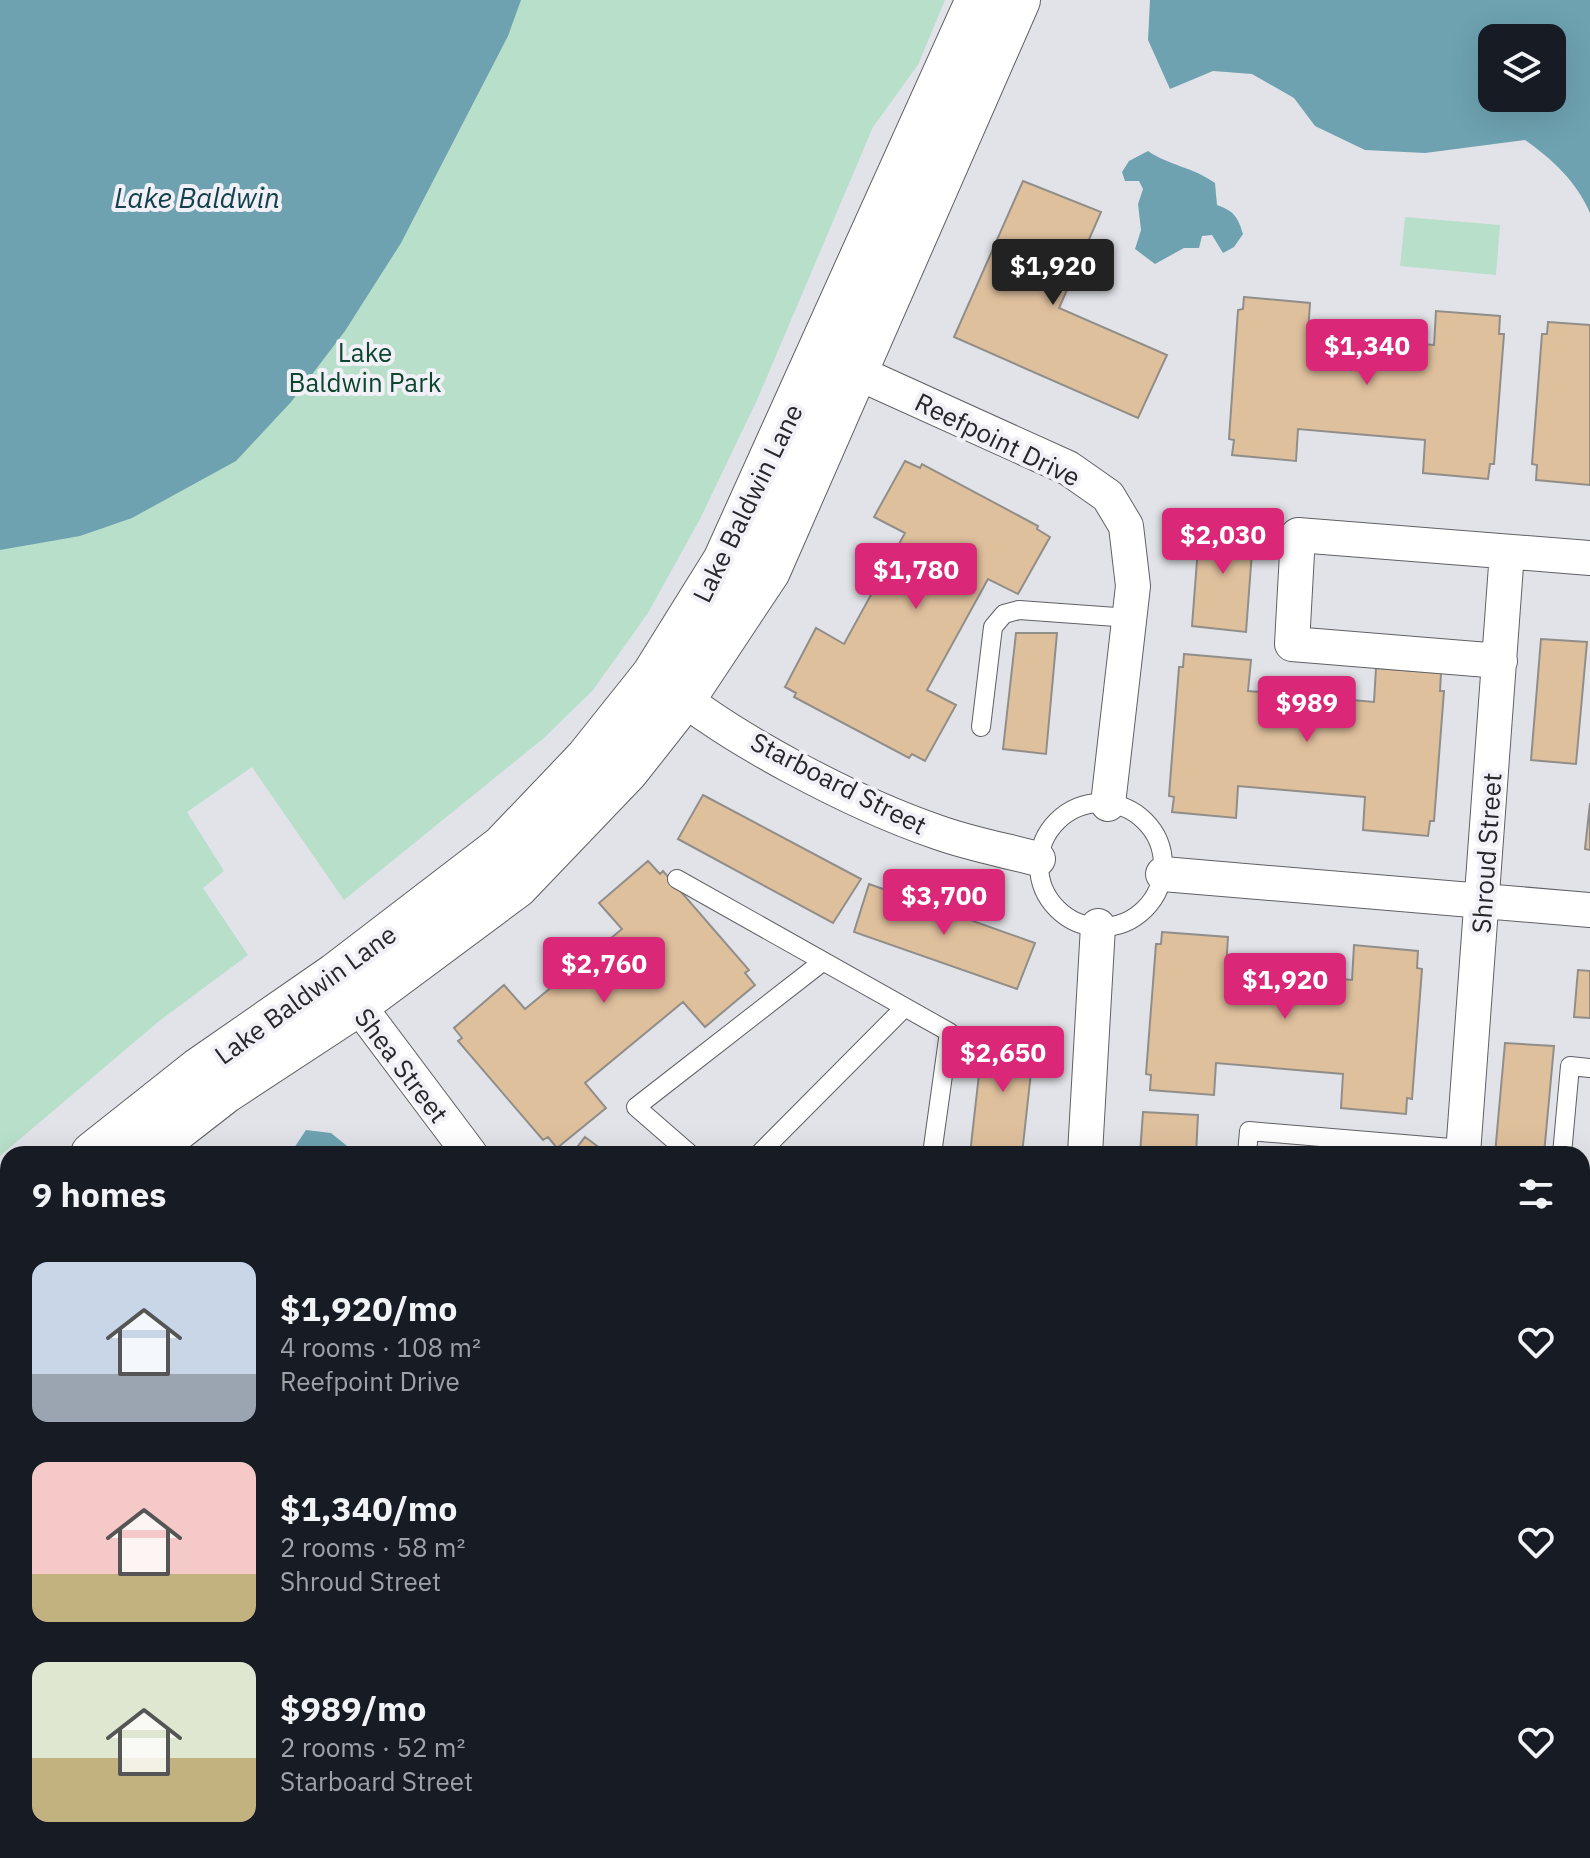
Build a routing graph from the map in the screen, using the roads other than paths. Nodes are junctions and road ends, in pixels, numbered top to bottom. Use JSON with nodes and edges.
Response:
{"nodes":[{"id":1,"x":978,"y":0,"type":"edge"},
{"id":2,"x":1018,"y":0,"type":"edge"},
{"id":3,"x":836,"y":363,"type":"junction"},
{"id":4,"x":1507,"y":552,"type":"junction"},
{"id":5,"x":1590,"y":558,"type":"edge"},
{"id":6,"x":1130,"y":618,"type":"junction"},
{"id":7,"x":1500,"y":661,"type":"junction"},
{"id":8,"x":668,"y":687,"type":"junction"},
{"id":9,"x":981,"y":727,"type":"dead end"},
{"id":10,"x":1108,"y":804,"type":"junction"},
{"id":11,"x":1038,"y":859,"type":"junction"},
{"id":12,"x":1163,"y":874,"type":"junction"},
{"id":13,"x":677,"y":879,"type":"dead end"},
{"id":14,"x":1483,"y":900,"type":"junction"},
{"id":15,"x":1590,"y":910,"type":"edge"},
{"id":16,"x":1098,"y":926,"type":"junction"},
{"id":17,"x":821,"y":963,"type":"junction"},
{"id":18,"x":346,"y":990,"type":"junction"},
{"id":19,"x":904,"y":1008,"type":"junction"},
{"id":20,"x":1590,"y":1068,"type":"edge"},
{"id":21,"x":103,"y":1146,"type":"edge"},
{"id":22,"x":154,"y":1146,"type":"edge"},
{"id":23,"x":464,"y":1146,"type":"edge"},
{"id":24,"x":681,"y":1146,"type":"edge"},
{"id":25,"x":767,"y":1146,"type":"edge"},
{"id":26,"x":933,"y":1146,"type":"edge"},
{"id":27,"x":1085,"y":1146,"type":"edge"},
{"id":28,"x":1248,"y":1146,"type":"edge"},
{"id":29,"x":1402,"y":1146,"type":"edge"},
{"id":30,"x":1463,"y":1146,"type":"edge"},
{"id":31,"x":1563,"y":1146,"type":"edge"}],
"edges":[{"from":1,"to":3,"type":"street","name":"Lake Baldwin Lane"},
{"from":2,"to":3,"type":"street","name":"Lake Baldwin Lane"},
{"from":3,"to":6,"type":"street","name":"Reefpoint Drive"},
{"from":3,"to":8,"type":"street","name":"Lake Baldwin Lane"},
{"from":4,"to":5,"type":"street"},
{"from":4,"to":7,"type":"street","name":"Shroud Street"},
{"from":4,"to":7,"type":"street"},
{"from":6,"to":9,"type":"lane"},
{"from":6,"to":10,"type":"street","name":"Reefpoint Drive"},
{"from":7,"to":14,"type":"street","name":"Shroud Street"},
{"from":8,"to":11,"type":"street","name":"Starboard Street"},
{"from":8,"to":18,"type":"street","name":"Lake Baldwin Lane"},
{"from":10,"to":11,"type":"lane"},
{"from":10,"to":12,"type":"lane"},
{"from":11,"to":16,"type":"lane"},
{"from":12,"to":14,"type":"street"},
{"from":12,"to":16,"type":"lane"},
{"from":13,"to":17,"type":"lane"},
{"from":14,"to":15,"type":"street"},
{"from":14,"to":30,"type":"street","name":"Shroud Street"},
{"from":16,"to":27,"type":"street"},
{"from":17,"to":19,"type":"lane"},
{"from":17,"to":24,"type":"lane"},
{"from":18,"to":21,"type":"street","name":"Lake Baldwin Lane"},
{"from":18,"to":22,"type":"street","name":"Lake Baldwin Lane"},
{"from":18,"to":23,"type":"street","name":"Shea Street"},
{"from":19,"to":25,"type":"lane"},
{"from":19,"to":26,"type":"lane"},
{"from":20,"to":31,"type":"lane"},
{"from":28,"to":29,"type":"lane"}]}
